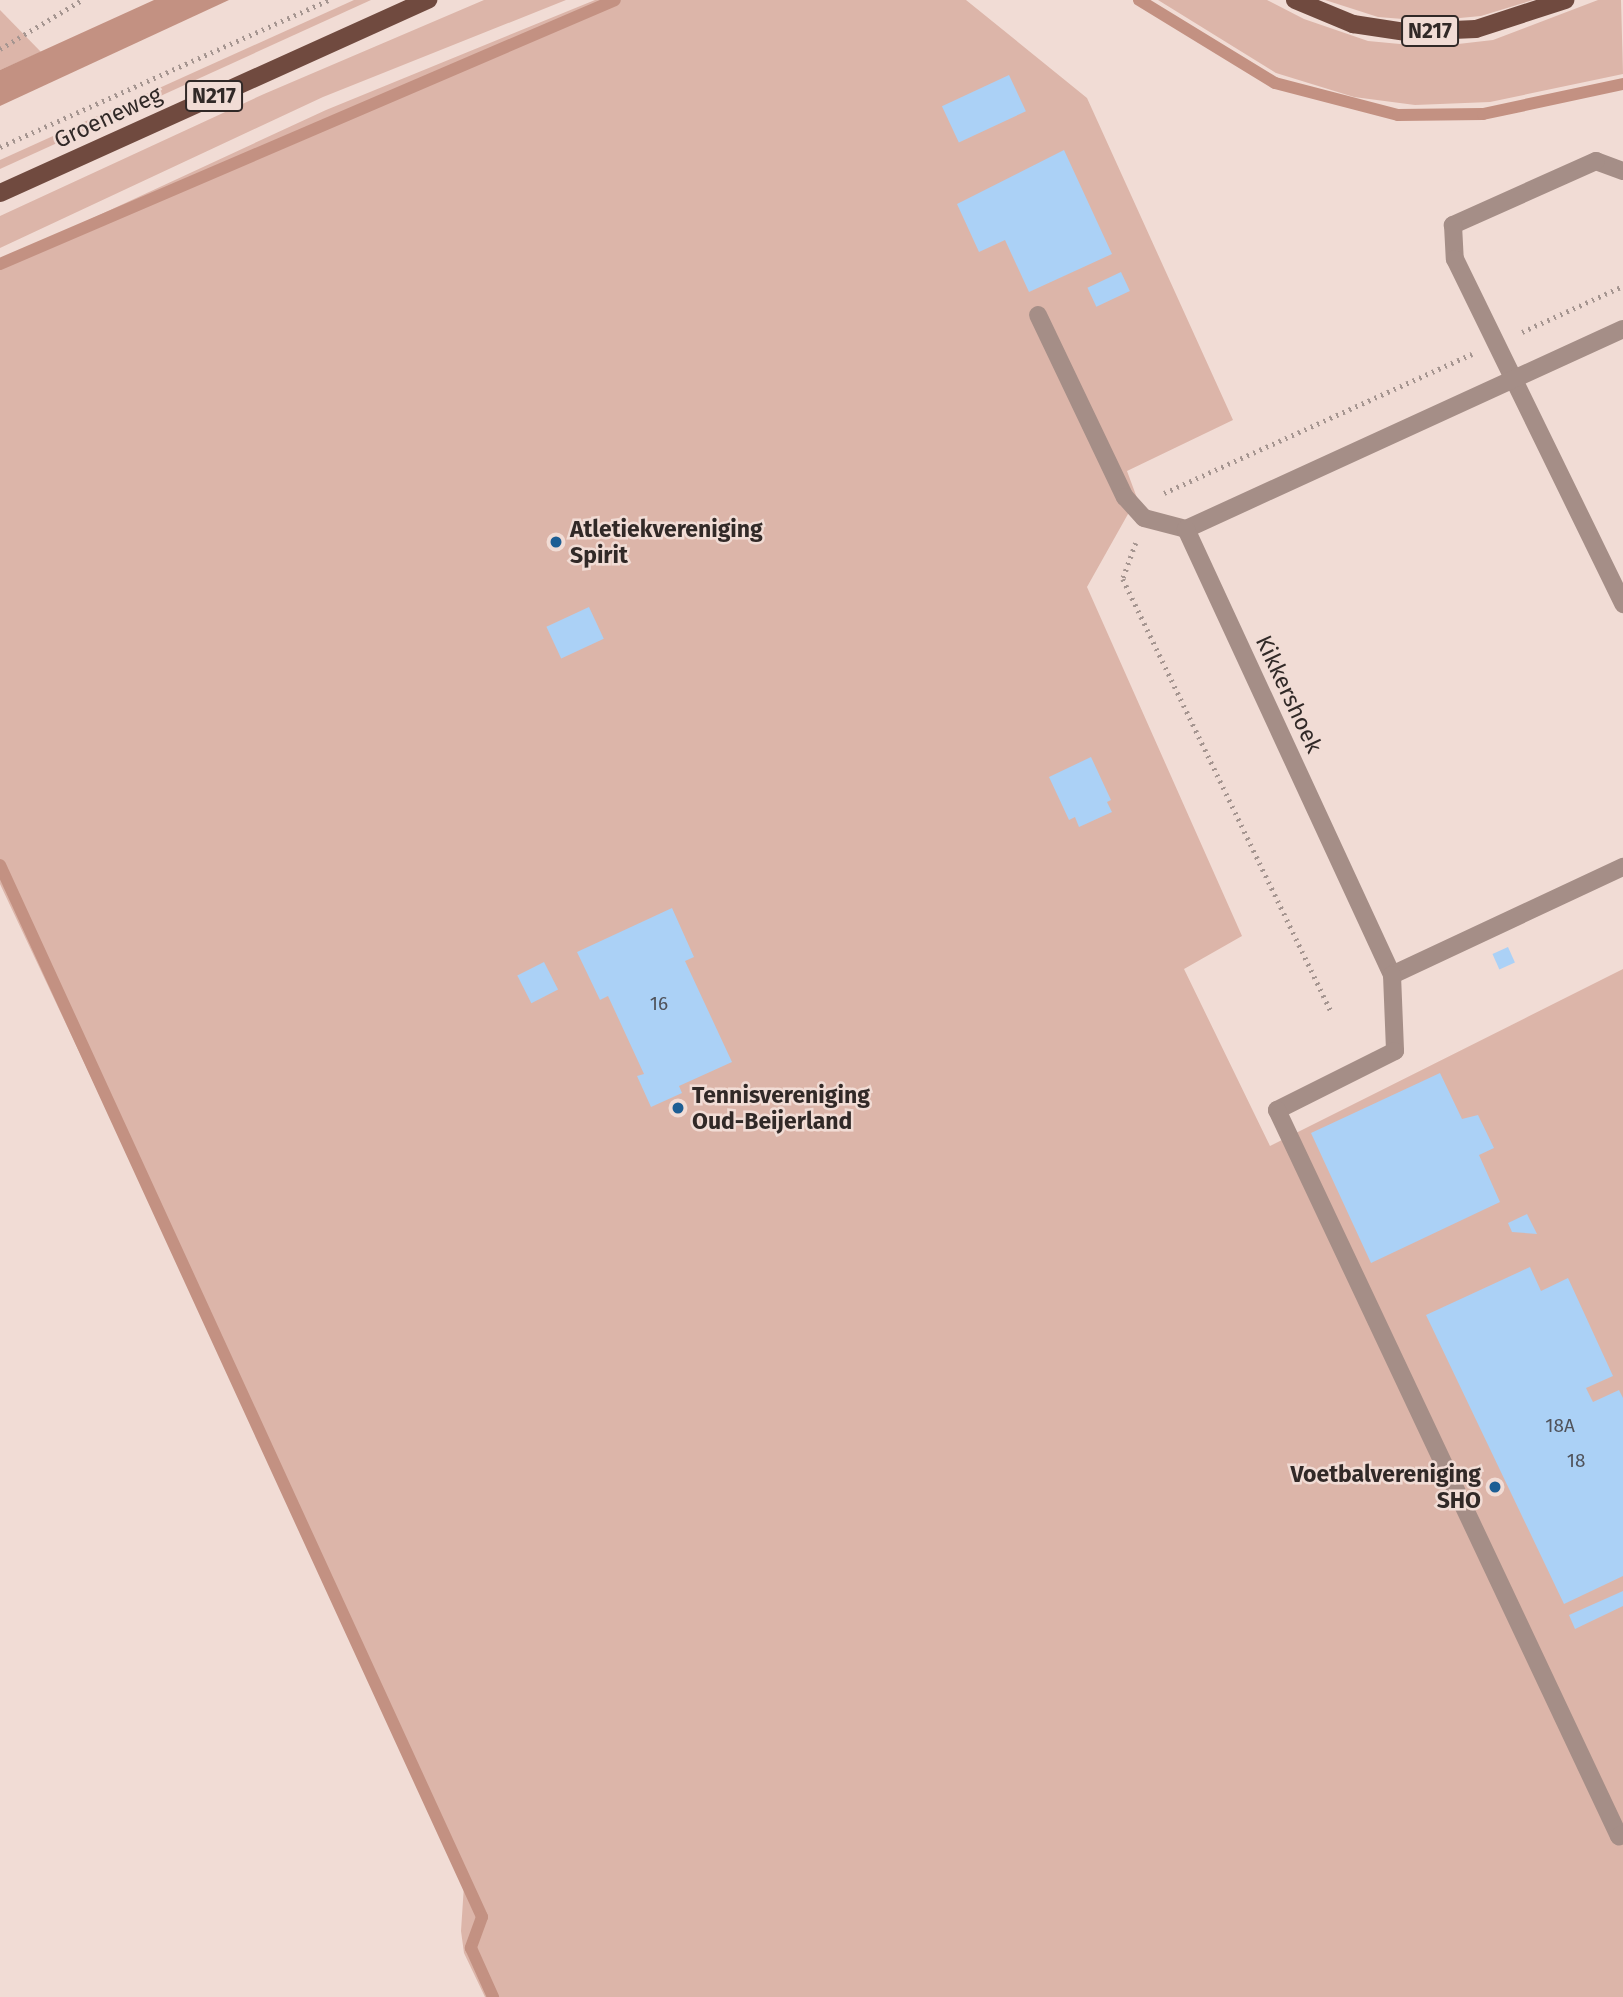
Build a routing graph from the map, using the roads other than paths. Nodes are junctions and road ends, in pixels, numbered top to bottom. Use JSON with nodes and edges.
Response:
{"nodes":[{"id":1,"x":428,"y":0,"type":"edge"},
{"id":2,"x":1295,"y":0,"type":"edge"},
{"id":3,"x":1565,"y":0,"type":"edge"},
{"id":4,"x":1623,"y":171,"type":"edge"},
{"id":5,"x":0,"y":193,"type":"edge"},
{"id":6,"x":1038,"y":315,"type":"dead end"},
{"id":7,"x":1623,"y":330,"type":"edge"},
{"id":8,"x":1513,"y":378,"type":"junction"},
{"id":9,"x":1186,"y":529,"type":"junction"},
{"id":10,"x":1623,"y":604,"type":"edge"},
{"id":11,"x":1623,"y":867,"type":"edge"},
{"id":12,"x":1392,"y":975,"type":"junction"},
{"id":13,"x":1623,"y":1834,"type":"edge"}],
"edges":[{"from":1,"to":5,"type":"main road","name":"Groeneweg","number":"N217"},
{"from":2,"to":3,"type":"main road","number":"N217"},
{"from":4,"to":8,"type":"lane"},
{"from":6,"to":9,"type":"lane"},
{"from":7,"to":8,"type":"lane"},
{"from":8,"to":9,"type":"lane"},
{"from":8,"to":10,"type":"lane"},
{"from":9,"to":12,"type":"lane","name":"Kikkershoek"},
{"from":11,"to":12,"type":"lane"},
{"from":12,"to":13,"type":"lane"}]}
